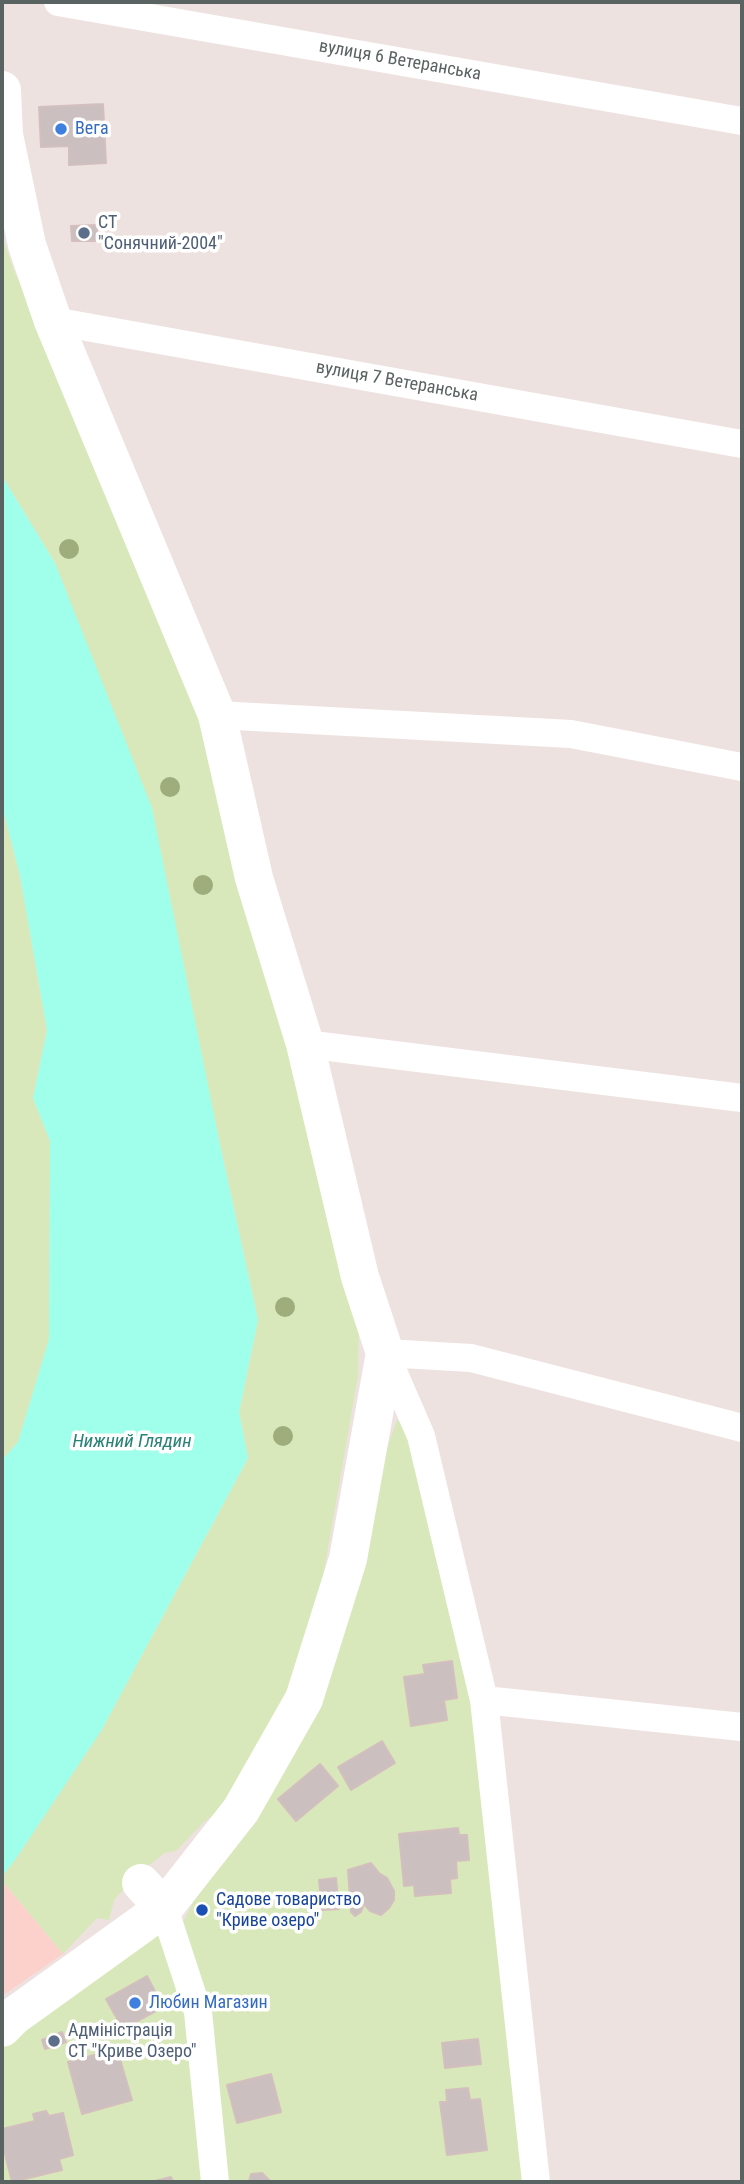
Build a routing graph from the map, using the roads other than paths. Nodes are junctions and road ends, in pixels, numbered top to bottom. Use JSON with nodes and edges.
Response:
{"nodes":[{"id":1,"x":58,"y":2,"type":"edge"},
{"id":2,"x":2,"y":90,"type":"edge"},
{"id":3,"x":742,"y":121,"type":"edge"},
{"id":4,"x":53,"y":321,"type":"junction"},
{"id":5,"x":742,"y":444,"type":"edge"},
{"id":6,"x":217,"y":715,"type":"junction"},
{"id":7,"x":742,"y":767,"type":"edge"},
{"id":8,"x":305,"y":1044,"type":"junction"},
{"id":9,"x":742,"y":1098,"type":"edge"},
{"id":10,"x":385,"y":1353,"type":"junction"},
{"id":11,"x":742,"y":1428,"type":"edge"},
{"id":12,"x":484,"y":1700,"type":"junction"},
{"id":13,"x":742,"y":1727,"type":"edge"},
{"id":14,"x":153,"y":1896,"type":"junction"},
{"id":15,"x":2,"y":2028,"type":"edge"},
{"id":16,"x":215,"y":2182,"type":"edge"},
{"id":17,"x":536,"y":2182,"type":"edge"}],
"edges":[{"from":1,"to":3,"type":"street","name":"вулиця 6 Ветеранська"},
{"from":2,"to":4,"type":"street"},
{"from":4,"to":5,"type":"street","name":"вулиця 7 Ветеранська"},
{"from":4,"to":6,"type":"street"},
{"from":6,"to":7,"type":"street"},
{"from":6,"to":8,"type":"street"},
{"from":8,"to":9,"type":"street"},
{"from":8,"to":10,"type":"street"},
{"from":10,"to":11,"type":"street"},
{"from":10,"to":12,"type":"street"},
{"from":10,"to":14,"type":"street"},
{"from":12,"to":13,"type":"street"},
{"from":12,"to":17,"type":"street"},
{"from":14,"to":15,"type":"street"},
{"from":14,"to":16,"type":"street"}]}
